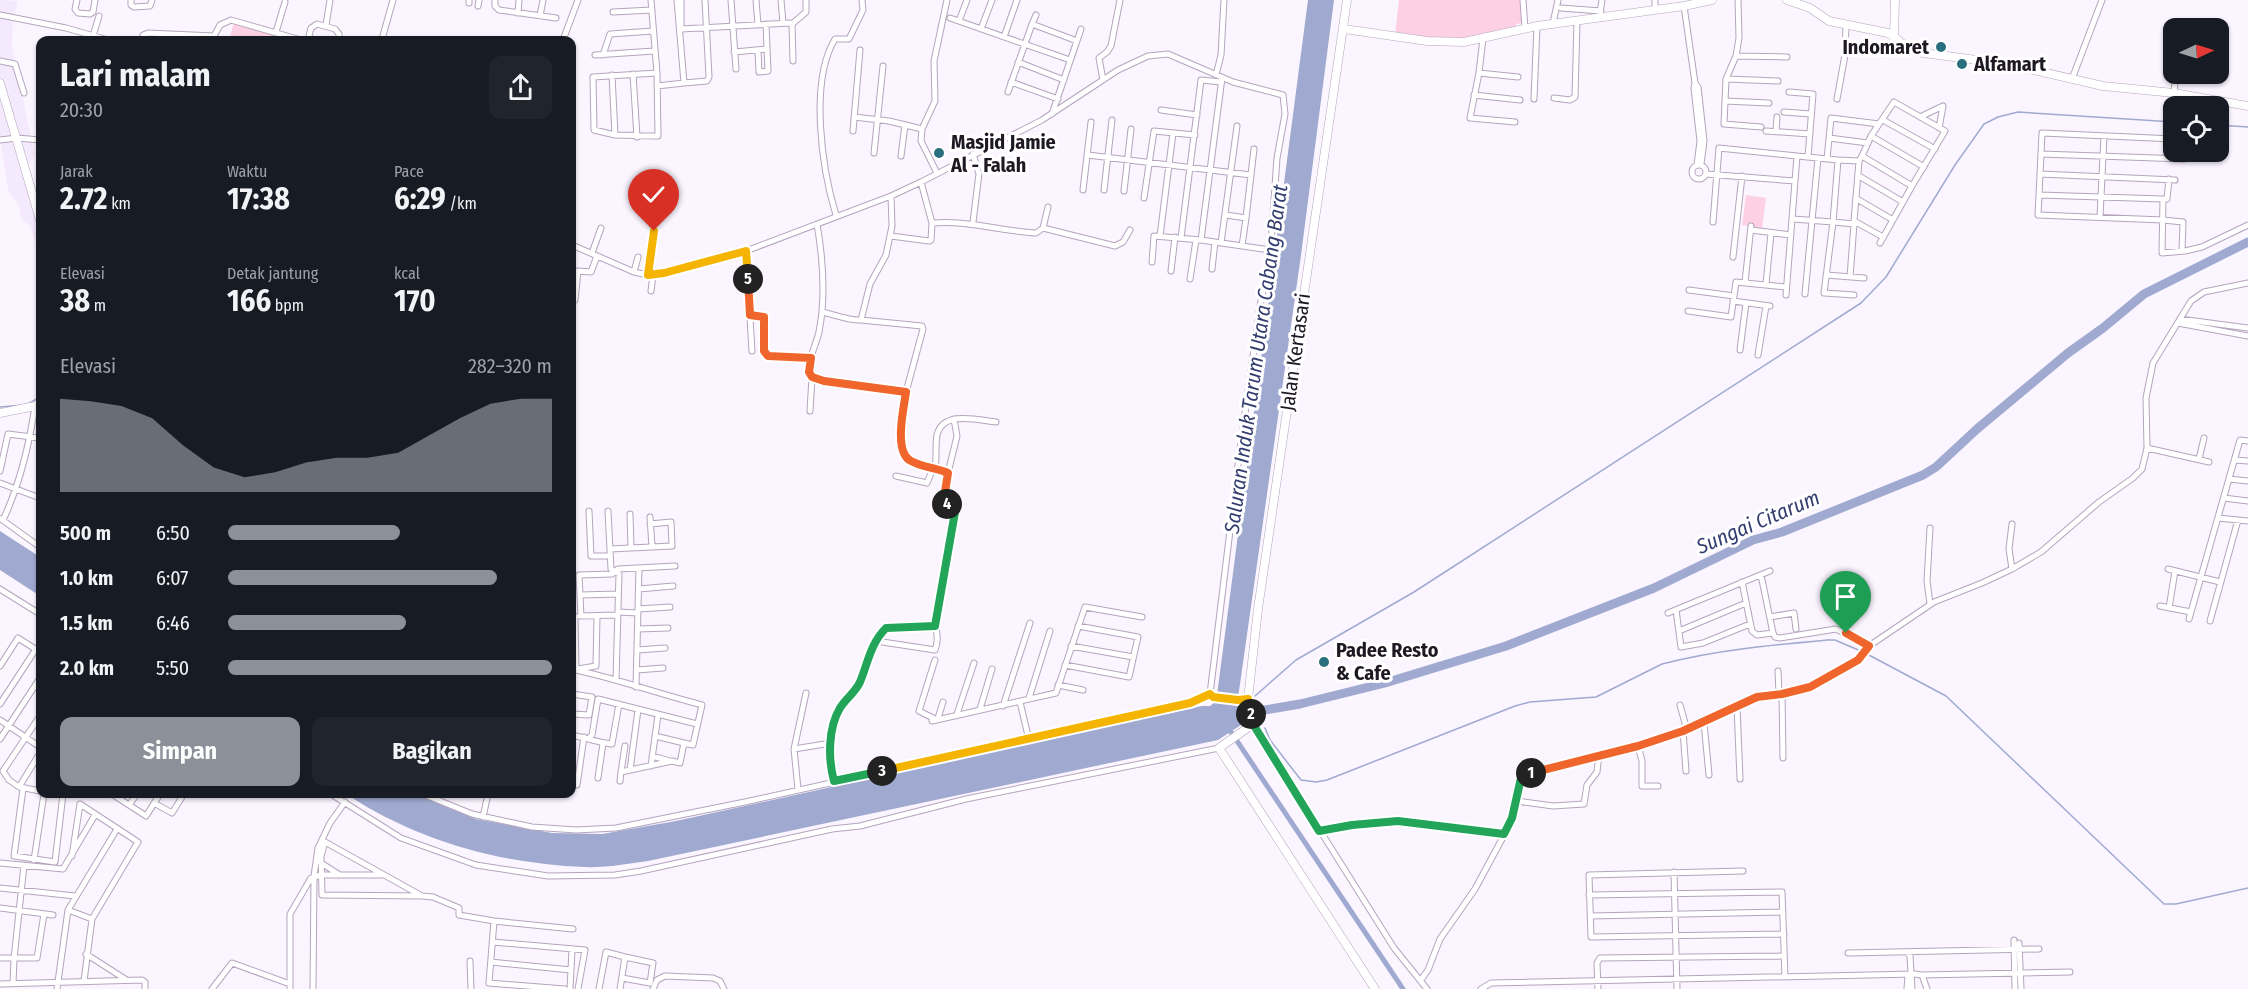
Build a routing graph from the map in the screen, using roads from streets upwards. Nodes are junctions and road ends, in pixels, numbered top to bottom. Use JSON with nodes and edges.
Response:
{"nodes":[{"id":1,"x":77,"y":0,"type":"edge"},
{"id":2,"x":95,"y":0,"type":"edge"},
{"id":3,"x":131,"y":0,"type":"edge"},
{"id":4,"x":152,"y":0,"type":"edge"},
{"id":5,"x":330,"y":0,"type":"edge"},
{"id":6,"x":393,"y":0,"type":"edge"},
{"id":7,"x":495,"y":0,"type":"edge"},
{"id":8,"x":519,"y":0,"type":"edge"},
{"id":9,"x":543,"y":0,"type":"edge"},
{"id":10,"x":578,"y":0,"type":"edge"},
{"id":11,"x":651,"y":0,"type":"edge"},
{"id":12,"x":679,"y":0,"type":"edge"},
{"id":13,"x":705,"y":0,"type":"edge"},
{"id":14,"x":731,"y":0,"type":"edge"},
{"id":15,"x":756,"y":0,"type":"edge"},
{"id":16,"x":781,"y":0,"type":"edge"},
{"id":17,"x":806,"y":0,"type":"edge"},
{"id":18,"x":862,"y":0,"type":"edge"},
{"id":19,"x":947,"y":0,"type":"edge"},
{"id":20,"x":967,"y":0,"type":"edge"},
{"id":21,"x":992,"y":0,"type":"edge"},
{"id":22,"x":1017,"y":0,"type":"edge"},
{"id":23,"x":1120,"y":0,"type":"edge"},
{"id":24,"x":1224,"y":0,"type":"edge"},
{"id":25,"x":1347,"y":0,"type":"edge"},
{"id":26,"x":1523,"y":0,"type":"edge"},
{"id":27,"x":1557,"y":0,"type":"edge"},
{"id":28,"x":1602,"y":0,"type":"edge"},
{"id":29,"x":1655,"y":0,"type":"edge"},
{"id":30,"x":1712,"y":0,"type":"edge"},
{"id":31,"x":1738,"y":0,"type":"edge"},
{"id":32,"x":1787,"y":0,"type":"edge"},
{"id":33,"x":1895,"y":0,"type":"edge"},
{"id":34,"x":2102,"y":0,"type":"edge"},
{"id":35,"x":285,"y":2,"type":"dead end"},
{"id":36,"x":1684,"y":6,"type":"junction"},
{"id":37,"x":1561,"y":8,"type":"dead end"},
{"id":38,"x":652,"y":9,"type":"junction"},
{"id":39,"x":1654,"y":10,"type":"junction"},
{"id":40,"x":613,"y":12,"type":"dead end"},
{"id":41,"x":518,"y":13,"type":"junction"},
{"id":42,"x":0,"y":15,"type":"edge"},
{"id":43,"x":1036,"y":15,"type":"dead end"},
{"id":44,"x":1600,"y":15,"type":"junction"},
{"id":45,"x":99,"y":16,"type":"dead end"},
{"id":46,"x":540,"y":16,"type":"junction"},
{"id":47,"x":556,"y":18,"type":"dead end"},
{"id":48,"x":950,"y":18,"type":"dead end"},
{"id":49,"x":959,"y":21,"type":"junction"},
{"id":50,"x":1577,"y":21,"type":"junction"},
{"id":51,"x":783,"y":23,"type":"junction"},
{"id":52,"x":1553,"y":23,"type":"junction"},
{"id":53,"x":766,"y":24,"type":"junction"},
{"id":54,"x":792,"y":24,"type":"junction"},
{"id":55,"x":1032,"y":24,"type":"junction"},
{"id":56,"x":1846,"y":24,"type":"junction"},
{"id":57,"x":326,"y":25,"type":"junction"},
{"id":58,"x":758,"y":25,"type":"junction"},
{"id":59,"x":733,"y":26,"type":"junction"},
{"id":60,"x":1537,"y":26,"type":"junction"},
{"id":61,"x":706,"y":28,"type":"junction"},
{"id":62,"x":1525,"y":28,"type":"junction"},
{"id":63,"x":981,"y":29,"type":"junction"},
{"id":64,"x":1081,"y":29,"type":"dead end"},
{"id":65,"x":681,"y":30,"type":"junction"},
{"id":66,"x":1344,"y":30,"type":"junction"},
{"id":67,"x":653,"y":31,"type":"junction"},
{"id":68,"x":276,"y":32,"type":"junction"},
{"id":69,"x":93,"y":36,"type":"joint"},
{"id":70,"x":143,"y":36,"type":"edge"},
{"id":71,"x":214,"y":36,"type":"edge"},
{"id":72,"x":214,"y":36,"type":"edge"},
{"id":73,"x":288,"y":36,"type":"edge"},
{"id":74,"x":309,"y":36,"type":"edge"},
{"id":75,"x":338,"y":36,"type":"edge"},
{"id":76,"x":383,"y":36,"type":"edge"},
{"id":77,"x":564,"y":36,"type":"edge"},
{"id":78,"x":1894,"y":36,"type":"junction"},
{"id":79,"x":1004,"y":37,"type":"junction"},
{"id":80,"x":1483,"y":38,"type":"junction"},
{"id":81,"x":1077,"y":41,"type":"junction"},
{"id":82,"x":1025,"y":44,"type":"junction"},
{"id":83,"x":767,"y":49,"type":"junction"},
{"id":84,"x":758,"y":50,"type":"junction"},
{"id":85,"x":860,"y":50,"type":"dead end"},
{"id":86,"x":654,"y":51,"type":"junction"},
{"id":87,"x":735,"y":51,"type":"junction"},
{"id":88,"x":603,"y":55,"type":"junction"},
{"id":89,"x":595,"y":56,"type":"dead end"},
{"id":90,"x":1736,"y":56,"type":"junction"},
{"id":91,"x":1787,"y":57,"type":"dead end"},
{"id":92,"x":1070,"y":60,"type":"junction"},
{"id":93,"x":0,"y":61,"type":"edge"},
{"id":94,"x":793,"y":61,"type":"dead end"},
{"id":95,"x":1018,"y":62,"type":"junction"},
{"id":96,"x":882,"y":66,"type":"dead end"},
{"id":97,"x":736,"y":69,"type":"dead end"},
{"id":98,"x":657,"y":73,"type":"junction"},
{"id":99,"x":1479,"y":73,"type":"junction"},
{"id":100,"x":633,"y":74,"type":"junction"},
{"id":101,"x":612,"y":75,"type":"junction"},
{"id":102,"x":1215,"y":75,"type":"junction"},
{"id":103,"x":1518,"y":77,"type":"dead end"},
{"id":104,"x":1726,"y":79,"type":"junction"},
{"id":105,"x":2072,"y":79,"type":"junction"},
{"id":106,"x":1064,"y":80,"type":"junction"},
{"id":107,"x":1103,"y":80,"type":"junction"},
{"id":108,"x":1222,"y":80,"type":"junction"},
{"id":109,"x":1778,"y":81,"type":"dead end"},
{"id":110,"x":1011,"y":82,"type":"junction"},
{"id":111,"x":0,"y":83,"type":"edge"},
{"id":112,"x":684,"y":83,"type":"junction"},
{"id":113,"x":2175,"y":84,"type":"edge"},
{"id":114,"x":657,"y":86,"type":"junction"},
{"id":115,"x":1008,"y":92,"type":"dead end"},
{"id":116,"x":1789,"y":92,"type":"dead end"},
{"id":117,"x":24,"y":93,"type":"dead end"},
{"id":118,"x":2174,"y":93,"type":"junction"},
{"id":119,"x":1474,"y":94,"type":"junction"},
{"id":120,"x":1554,"y":98,"type":"dead end"},
{"id":121,"x":1058,"y":99,"type":"junction"},
{"id":122,"x":1534,"y":99,"type":"dead end"},
{"id":123,"x":1837,"y":99,"type":"dead end"},
{"id":124,"x":1946,"y":99,"type":"dead end"},
{"id":125,"x":1520,"y":100,"type":"dead end"},
{"id":126,"x":1725,"y":101,"type":"junction"},
{"id":127,"x":1769,"y":103,"type":"dead end"},
{"id":128,"x":1943,"y":106,"type":"junction"},
{"id":129,"x":2248,"y":106,"type":"edge"},
{"id":130,"x":1161,"y":110,"type":"dead end"},
{"id":131,"x":1784,"y":112,"type":"dead end"},
{"id":132,"x":1052,"y":114,"type":"junction"},
{"id":133,"x":1811,"y":114,"type":"junction"},
{"id":134,"x":1197,"y":115,"type":"junction"},
{"id":135,"x":854,"y":117,"type":"junction"},
{"id":136,"x":1777,"y":117,"type":"dead end"},
{"id":137,"x":1920,"y":117,"type":"junction"},
{"id":138,"x":877,"y":120,"type":"junction"},
{"id":139,"x":1112,"y":120,"type":"dead end"},
{"id":140,"x":1091,"y":122,"type":"dead end"},
{"id":141,"x":1515,"y":122,"type":"dead end"},
{"id":142,"x":1881,"y":122,"type":"junction"},
{"id":143,"x":905,"y":125,"type":"junction"},
{"id":144,"x":1237,"y":126,"type":"dead end"},
{"id":145,"x":1939,"y":128,"type":"junction"},
{"id":146,"x":922,"y":129,"type":"junction"},
{"id":147,"x":1131,"y":129,"type":"dead end"},
{"id":148,"x":853,"y":131,"type":"dead end"},
{"id":149,"x":1776,"y":131,"type":"junction"},
{"id":150,"x":1173,"y":133,"type":"junction"},
{"id":151,"x":1810,"y":134,"type":"junction"},
{"id":152,"x":615,"y":135,"type":"junction"},
{"id":153,"x":1195,"y":135,"type":"junction"},
{"id":154,"x":1871,"y":136,"type":"junction"},
{"id":155,"x":2104,"y":136,"type":"junction"},
{"id":156,"x":637,"y":137,"type":"junction"},
{"id":157,"x":17,"y":138,"type":"junction"},
{"id":158,"x":1829,"y":138,"type":"junction"},
{"id":159,"x":2163,"y":139,"type":"edge"},
{"id":160,"x":0,"y":140,"type":"edge"},
{"id":161,"x":36,"y":140,"type":"edge"},
{"id":162,"x":1868,"y":143,"type":"junction"},
{"id":163,"x":1254,"y":149,"type":"dead end"},
{"id":164,"x":1935,"y":149,"type":"junction"},
{"id":165,"x":874,"y":153,"type":"dead end"},
{"id":166,"x":973,"y":154,"type":"junction"},
{"id":167,"x":2041,"y":154,"type":"junction"},
{"id":168,"x":1088,"y":155,"type":"junction"},
{"id":169,"x":901,"y":156,"type":"dead end"},
{"id":170,"x":1797,"y":156,"type":"junction"},
{"id":171,"x":2103,"y":156,"type":"junction"},
{"id":172,"x":1808,"y":157,"type":"junction"},
{"id":173,"x":1108,"y":158,"type":"junction"},
{"id":174,"x":1818,"y":158,"type":"junction"},
{"id":175,"x":2163,"y":158,"type":"edge"},
{"id":176,"x":1827,"y":159,"type":"junction"},
{"id":177,"x":1861,"y":159,"type":"junction"},
{"id":178,"x":1128,"y":160,"type":"junction"},
{"id":179,"x":1838,"y":160,"type":"junction"},
{"id":180,"x":1148,"y":163,"type":"junction"},
{"id":181,"x":1168,"y":165,"type":"junction"},
{"id":182,"x":1699,"y":165,"type":"junction"},
{"id":183,"x":1924,"y":167,"type":"junction"},
{"id":184,"x":1189,"y":168,"type":"junction"},
{"id":185,"x":1209,"y":170,"type":"junction"},
{"id":186,"x":1231,"y":172,"type":"junction"},
{"id":187,"x":938,"y":173,"type":"junction"},
{"id":188,"x":1706,"y":174,"type":"junction"},
{"id":189,"x":1718,"y":174,"type":"junction"},
{"id":190,"x":2040,"y":174,"type":"junction"},
{"id":191,"x":1251,"y":175,"type":"junction"},
{"id":192,"x":1859,"y":176,"type":"junction"},
{"id":193,"x":2102,"y":176,"type":"junction"},
{"id":194,"x":1742,"y":177,"type":"junction"},
{"id":195,"x":1795,"y":181,"type":"junction"},
{"id":196,"x":921,"y":182,"type":"junction"},
{"id":197,"x":1912,"y":186,"type":"junction"},
{"id":198,"x":1083,"y":190,"type":"dead end"},
{"id":199,"x":1104,"y":190,"type":"dead end"},
{"id":200,"x":1124,"y":191,"type":"dead end"},
{"id":201,"x":2039,"y":195,"type":"junction"},
{"id":202,"x":891,"y":196,"type":"junction"},
{"id":203,"x":2101,"y":197,"type":"junction"},
{"id":204,"x":1144,"y":198,"type":"dead end"},
{"id":205,"x":1857,"y":199,"type":"junction"},
{"id":206,"x":2163,"y":199,"type":"junction"},
{"id":207,"x":656,"y":202,"type":"dead end"},
{"id":208,"x":1903,"y":202,"type":"junction"},
{"id":209,"x":36,"y":206,"type":"edge"},
{"id":210,"x":1048,"y":207,"type":"dead end"},
{"id":211,"x":836,"y":215,"type":"junction"},
{"id":212,"x":1226,"y":215,"type":"junction"},
{"id":213,"x":1246,"y":218,"type":"junction"},
{"id":214,"x":2100,"y":218,"type":"junction"},
{"id":215,"x":1792,"y":219,"type":"junction"},
{"id":216,"x":1893,"y":220,"type":"junction"},
{"id":217,"x":2163,"y":220,"type":"junction"},
{"id":218,"x":1813,"y":221,"type":"junction"},
{"id":219,"x":973,"y":222,"type":"junction"},
{"id":220,"x":1713,"y":222,"type":"dead end"},
{"id":221,"x":1833,"y":222,"type":"junction"},
{"id":222,"x":932,"y":223,"type":"junction"},
{"id":223,"x":1854,"y":223,"type":"junction"},
{"id":224,"x":817,"y":224,"type":"junction"},
{"id":225,"x":2248,"y":225,"type":"edge"},
{"id":226,"x":602,"y":228,"type":"dead end"},
{"id":227,"x":1043,"y":228,"type":"junction"},
{"id":228,"x":1130,"y":230,"type":"dead end"},
{"id":229,"x":1772,"y":232,"type":"junction"},
{"id":230,"x":1791,"y":235,"type":"junction"},
{"id":231,"x":891,"y":236,"type":"junction"},
{"id":232,"x":1160,"y":236,"type":"junction"},
{"id":233,"x":1178,"y":238,"type":"junction"},
{"id":234,"x":1198,"y":240,"type":"junction"},
{"id":235,"x":1218,"y":242,"type":"junction"},
{"id":236,"x":1239,"y":245,"type":"junction"},
{"id":237,"x":576,"y":247,"type":"edge"},
{"id":238,"x":1270,"y":250,"type":"junction"},
{"id":239,"x":746,"y":251,"type":"junction"},
{"id":240,"x":2182,"y":251,"type":"junction"},
{"id":241,"x":1236,"y":254,"type":"dead end"},
{"id":242,"x":594,"y":255,"type":"junction"},
{"id":243,"x":638,"y":257,"type":"dead end"},
{"id":244,"x":1733,"y":257,"type":"dead end"},
{"id":245,"x":1152,"y":262,"type":"dead end"},
{"id":246,"x":1212,"y":269,"type":"dead end"},
{"id":247,"x":1171,"y":271,"type":"dead end"},
{"id":248,"x":634,"y":272,"type":"junction"},
{"id":249,"x":651,"y":275,"type":"junction"},
{"id":250,"x":1826,"y":275,"type":"junction"},
{"id":251,"x":1850,"y":277,"type":"junction"},
{"id":252,"x":1864,"y":278,"type":"dead end"},
{"id":253,"x":1190,"y":279,"type":"dead end"},
{"id":254,"x":1745,"y":282,"type":"junction"},
{"id":255,"x":2248,"y":283,"type":"edge"},
{"id":256,"x":1766,"y":284,"type":"junction"},
{"id":257,"x":1786,"y":287,"type":"junction"},
{"id":258,"x":576,"y":290,"type":"edge"},
{"id":259,"x":1689,"y":290,"type":"dead end"},
{"id":260,"x":651,"y":291,"type":"dead end"},
{"id":261,"x":1805,"y":294,"type":"dead end"},
{"id":262,"x":1786,"y":295,"type":"dead end"},
{"id":263,"x":1854,"y":295,"type":"dead end"},
{"id":264,"x":1733,"y":299,"type":"junction"},
{"id":265,"x":1746,"y":303,"type":"junction"},
{"id":266,"x":1688,"y":311,"type":"dead end"},
{"id":267,"x":822,"y":312,"type":"junction"},
{"id":268,"x":750,"y":315,"type":"junction"},
{"id":269,"x":861,"y":320,"type":"junction"},
{"id":270,"x":2179,"y":321,"type":"junction"},
{"id":271,"x":2248,"y":328,"type":"edge"},
{"id":272,"x":2248,"y":336,"type":"edge"},
{"id":273,"x":1740,"y":350,"type":"dead end"},
{"id":274,"x":752,"y":351,"type":"dead end"},
{"id":275,"x":1758,"y":355,"type":"dead end"},
{"id":276,"x":811,"y":358,"type":"junction"},
{"id":277,"x":812,"y":377,"type":"junction"},
{"id":278,"x":906,"y":392,"type":"junction"},
{"id":279,"x":36,"y":404,"type":"edge"},
{"id":280,"x":810,"y":411,"type":"dead end"},
{"id":281,"x":36,"y":412,"type":"edge"},
{"id":282,"x":0,"y":413,"type":"edge"},
{"id":283,"x":954,"y":419,"type":"junction"},
{"id":284,"x":996,"y":422,"type":"dead end"},
{"id":285,"x":30,"y":436,"type":"junction"},
{"id":286,"x":36,"y":437,"type":"edge"},
{"id":287,"x":2204,"y":438,"type":"dead end"},
{"id":288,"x":2248,"y":441,"type":"edge"},
{"id":289,"x":2147,"y":448,"type":"junction"},
{"id":290,"x":2199,"y":459,"type":"junction"},
{"id":291,"x":2235,"y":460,"type":"junction"},
{"id":292,"x":2248,"y":461,"type":"edge"},
{"id":293,"x":2209,"y":462,"type":"dead end"},
{"id":294,"x":934,"y":468,"type":"junction"},
{"id":295,"x":0,"y":471,"type":"edge"},
{"id":296,"x":948,"y":473,"type":"junction"},
{"id":297,"x":896,"y":476,"type":"dead end"},
{"id":298,"x":2229,"y":479,"type":"junction"},
{"id":299,"x":2248,"y":481,"type":"edge"},
{"id":300,"x":0,"y":483,"type":"edge"},
{"id":301,"x":16,"y":489,"type":"junction"},
{"id":302,"x":36,"y":496,"type":"edge"},
{"id":303,"x":2224,"y":498,"type":"junction"},
{"id":304,"x":2248,"y":501,"type":"edge"},
{"id":305,"x":589,"y":511,"type":"dead end"},
{"id":306,"x":608,"y":512,"type":"dead end"},
{"id":307,"x":630,"y":514,"type":"dead end"},
{"id":308,"x":2218,"y":518,"type":"junction"},
{"id":309,"x":1,"y":519,"type":"edge"},
{"id":310,"x":2238,"y":520,"type":"junction"},
{"id":311,"x":2248,"y":521,"type":"edge"},
{"id":312,"x":2012,"y":524,"type":"dead end"},
{"id":313,"x":1930,"y":528,"type":"dead end"},
{"id":314,"x":36,"y":544,"type":"edge"},
{"id":315,"x":652,"y":547,"type":"junction"},
{"id":316,"x":631,"y":548,"type":"junction"},
{"id":317,"x":610,"y":549,"type":"junction"},
{"id":318,"x":610,"y":556,"type":"junction"},
{"id":319,"x":675,"y":566,"type":"dead end"},
{"id":320,"x":639,"y":568,"type":"junction"},
{"id":321,"x":2012,"y":569,"type":"junction"},
{"id":322,"x":2168,"y":569,"type":"dead end"},
{"id":323,"x":615,"y":571,"type":"junction"},
{"id":324,"x":1770,"y":571,"type":"dead end"},
{"id":325,"x":2175,"y":571,"type":"junction"},
{"id":326,"x":1761,"y":575,"type":"junction"},
{"id":327,"x":2201,"y":578,"type":"junction"},
{"id":328,"x":1742,"y":582,"type":"junction"},
{"id":329,"x":2220,"y":582,"type":"junction"},
{"id":330,"x":673,"y":586,"type":"dead end"},
{"id":331,"x":0,"y":589,"type":"edge"},
{"id":332,"x":639,"y":589,"type":"junction"},
{"id":333,"x":618,"y":594,"type":"junction"},
{"id":334,"x":580,"y":595,"type":"junction"},
{"id":335,"x":1746,"y":603,"type":"junction"},
{"id":336,"x":1930,"y":604,"type":"junction"},
{"id":337,"x":2160,"y":606,"type":"dead end"},
{"id":338,"x":670,"y":607,"type":"dead end"},
{"id":339,"x":2169,"y":608,"type":"junction"},
{"id":340,"x":1676,"y":610,"type":"junction"},
{"id":341,"x":638,"y":611,"type":"junction"},
{"id":342,"x":36,"y":612,"type":"edge"},
{"id":343,"x":618,"y":613,"type":"junction"},
{"id":344,"x":1668,"y":613,"type":"dead end"},
{"id":345,"x":597,"y":616,"type":"junction"},
{"id":346,"x":576,"y":617,"type":"edge"},
{"id":347,"x":1142,"y":617,"type":"dead end"},
{"id":348,"x":1770,"y":617,"type":"junction"},
{"id":349,"x":2210,"y":621,"type":"dead end"},
{"id":350,"x":1030,"y":623,"type":"dead end"},
{"id":351,"x":1750,"y":624,"type":"junction"},
{"id":352,"x":935,"y":626,"type":"junction"},
{"id":353,"x":1078,"y":626,"type":"junction"},
{"id":354,"x":668,"y":628,"type":"dead end"},
{"id":355,"x":638,"y":629,"type":"junction"},
{"id":356,"x":1796,"y":629,"type":"dead end"},
{"id":357,"x":1050,"y":631,"type":"dead end"},
{"id":358,"x":1679,"y":631,"type":"junction"},
{"id":359,"x":1773,"y":633,"type":"junction"},
{"id":360,"x":1725,"y":634,"type":"junction"},
{"id":361,"x":876,"y":641,"type":"junction"},
{"id":362,"x":1729,"y":642,"type":"dead end"},
{"id":363,"x":1071,"y":646,"type":"junction"},
{"id":364,"x":665,"y":648,"type":"dead end"},
{"id":365,"x":1868,"y":648,"type":"junction"},
{"id":366,"x":36,"y":649,"type":"edge"},
{"id":367,"x":637,"y":650,"type":"junction"},
{"id":368,"x":36,"y":653,"type":"edge"},
{"id":369,"x":1133,"y":657,"type":"junction"},
{"id":370,"x":935,"y":660,"type":"dead end"},
{"id":371,"x":974,"y":663,"type":"dead end"},
{"id":372,"x":1065,"y":665,"type":"junction"},
{"id":373,"x":0,"y":666,"type":"edge"},
{"id":374,"x":663,"y":668,"type":"dead end"},
{"id":375,"x":992,"y":669,"type":"dead end"},
{"id":376,"x":576,"y":670,"type":"edge"},
{"id":377,"x":576,"y":670,"type":"edge"},
{"id":378,"x":637,"y":670,"type":"junction"},
{"id":379,"x":1778,"y":671,"type":"dead end"},
{"id":380,"x":616,"y":680,"type":"junction"},
{"id":381,"x":36,"y":684,"type":"edge"},
{"id":382,"x":1058,"y":685,"type":"junction"},
{"id":383,"x":636,"y":687,"type":"junction"},
{"id":384,"x":1083,"y":690,"type":"dead end"},
{"id":385,"x":806,"y":693,"type":"dead end"},
{"id":386,"x":1781,"y":694,"type":"junction"},
{"id":387,"x":576,"y":695,"type":"edge"},
{"id":388,"x":1212,"y":696,"type":"junction"},
{"id":389,"x":595,"y":698,"type":"junction"},
{"id":390,"x":1029,"y":698,"type":"junction"},
{"id":391,"x":943,"y":702,"type":"dead end"},
{"id":392,"x":1020,"y":702,"type":"junction"},
{"id":393,"x":1249,"y":702,"type":"junction"},
{"id":394,"x":0,"y":704,"type":"edge"},
{"id":395,"x":619,"y":704,"type":"junction"},
{"id":396,"x":1680,"y":705,"type":"dead end"},
{"id":397,"x":1002,"y":706,"type":"junction"},
{"id":398,"x":1737,"y":706,"type":"junction"},
{"id":399,"x":638,"y":710,"type":"junction"},
{"id":400,"x":980,"y":710,"type":"junction"},
{"id":401,"x":576,"y":714,"type":"edge"},
{"id":402,"x":957,"y":714,"type":"junction"},
{"id":403,"x":658,"y":715,"type":"junction"},
{"id":404,"x":935,"y":719,"type":"junction"},
{"id":405,"x":0,"y":720,"type":"edge"},
{"id":406,"x":36,"y":723,"type":"edge"},
{"id":407,"x":1704,"y":723,"type":"junction"},
{"id":408,"x":698,"y":724,"type":"junction"},
{"id":409,"x":1250,"y":724,"type":"junction"},
{"id":410,"x":9,"y":726,"type":"junction"},
{"id":411,"x":1685,"y":731,"type":"junction"},
{"id":412,"x":576,"y":736,"type":"edge"},
{"id":413,"x":655,"y":736,"type":"junction"},
{"id":414,"x":27,"y":738,"type":"junction"},
{"id":415,"x":586,"y":738,"type":"junction"},
{"id":416,"x":0,"y":739,"type":"edge"},
{"id":417,"x":1029,"y":740,"type":"junction"},
{"id":418,"x":603,"y":743,"type":"junction"},
{"id":419,"x":684,"y":743,"type":"junction"},
{"id":420,"x":831,"y":743,"type":"junction"},
{"id":421,"x":36,"y":744,"type":"edge"},
{"id":422,"x":612,"y":744,"type":"junction"},
{"id":423,"x":625,"y":746,"type":"junction"},
{"id":424,"x":1638,"y":746,"type":"junction"},
{"id":425,"x":633,"y":747,"type":"junction"},
{"id":426,"x":1219,"y":748,"type":"junction"},
{"id":427,"x":794,"y":749,"type":"junction"},
{"id":428,"x":1599,"y":755,"type":"junction"},
{"id":429,"x":652,"y":756,"type":"junction"},
{"id":430,"x":1783,"y":758,"type":"dead end"},
{"id":431,"x":36,"y":760,"type":"edge"},
{"id":432,"x":672,"y":761,"type":"junction"},
{"id":433,"x":651,"y":766,"type":"junction"},
{"id":434,"x":630,"y":770,"type":"junction"},
{"id":435,"x":1686,"y":771,"type":"dead end"},
{"id":436,"x":621,"y":772,"type":"junction"},
{"id":437,"x":1708,"y":775,"type":"dead end"},
{"id":438,"x":598,"y":778,"type":"dead end"},
{"id":439,"x":1740,"y":779,"type":"dead end"},
{"id":440,"x":620,"y":781,"type":"dead end"},
{"id":441,"x":834,"y":781,"type":"junction"},
{"id":442,"x":577,"y":785,"type":"dead end"},
{"id":443,"x":1658,"y":786,"type":"dead end"},
{"id":444,"x":21,"y":788,"type":"junction"},
{"id":445,"x":798,"y":789,"type":"junction"},
{"id":446,"x":36,"y":791,"type":"edge"},
{"id":447,"x":41,"y":798,"type":"edge"},
{"id":448,"x":63,"y":798,"type":"edge"},
{"id":449,"x":118,"y":798,"type":"edge"},
{"id":450,"x":134,"y":798,"type":"edge"},
{"id":451,"x":157,"y":798,"type":"edge"},
{"id":452,"x":181,"y":798,"type":"edge"},
{"id":453,"x":338,"y":798,"type":"edge"},
{"id":454,"x":344,"y":798,"type":"edge"},
{"id":455,"x":433,"y":798,"type":"edge"},
{"id":456,"x":487,"y":798,"type":"edge"},
{"id":457,"x":344,"y":801,"type":"junction"},
{"id":458,"x":1516,"y":801,"type":"junction"},
{"id":459,"x":154,"y":803,"type":"junction"},
{"id":460,"x":129,"y":805,"type":"junction"},
{"id":461,"x":95,"y":815,"type":"junction"},
{"id":462,"x":483,"y":817,"type":"junction"},
{"id":463,"x":117,"y":829,"type":"junction"},
{"id":464,"x":1319,"y":831,"type":"junction"},
{"id":465,"x":1504,"y":834,"type":"junction"},
{"id":466,"x":72,"y":856,"type":"junction"},
{"id":467,"x":34,"y":860,"type":"junction"},
{"id":468,"x":0,"y":863,"type":"edge"},
{"id":469,"x":321,"y":863,"type":"junction"},
{"id":470,"x":24,"y":866,"type":"junction"},
{"id":471,"x":1743,"y":871,"type":"dead end"},
{"id":472,"x":1674,"y":872,"type":"junction"},
{"id":473,"x":321,"y":875,"type":"junction"},
{"id":474,"x":340,"y":875,"type":"junction"},
{"id":475,"x":384,"y":875,"type":"junction"},
{"id":476,"x":314,"y":876,"type":"junction"},
{"id":477,"x":0,"y":888,"type":"edge"},
{"id":478,"x":23,"y":891,"type":"junction"},
{"id":479,"x":1674,"y":893,"type":"junction"},
{"id":480,"x":1589,"y":895,"type":"junction"},
{"id":481,"x":75,"y":896,"type":"junction"},
{"id":482,"x":423,"y":896,"type":"junction"},
{"id":483,"x":0,"y":908,"type":"edge"},
{"id":484,"x":20,"y":910,"type":"junction"},
{"id":485,"x":68,"y":910,"type":"junction"},
{"id":486,"x":1783,"y":912,"type":"junction"},
{"id":487,"x":44,"y":914,"type":"junction"},
{"id":488,"x":1675,"y":914,"type":"junction"},
{"id":489,"x":53,"y":915,"type":"dead end"},
{"id":490,"x":1590,"y":916,"type":"junction"},
{"id":491,"x":92,"y":919,"type":"junction"},
{"id":492,"x":494,"y":921,"type":"junction"},
{"id":493,"x":573,"y":929,"type":"dead end"},
{"id":494,"x":1784,"y":934,"type":"junction"},
{"id":495,"x":1675,"y":936,"type":"junction"},
{"id":496,"x":2016,"y":941,"type":"dead end"},
{"id":497,"x":493,"y":942,"type":"junction"},
{"id":498,"x":572,"y":949,"type":"junction"},
{"id":499,"x":2039,"y":949,"type":"dead end"},
{"id":500,"x":2017,"y":950,"type":"junction"},
{"id":501,"x":1907,"y":952,"type":"junction"},
{"id":502,"x":1848,"y":953,"type":"dead end"},
{"id":503,"x":86,"y":954,"type":"junction"},
{"id":504,"x":1784,"y":956,"type":"junction"},
{"id":505,"x":625,"y":957,"type":"junction"},
{"id":506,"x":0,"y":958,"type":"edge"},
{"id":507,"x":1676,"y":958,"type":"junction"},
{"id":508,"x":14,"y":959,"type":"junction"},
{"id":509,"x":470,"y":961,"type":"dead end"},
{"id":510,"x":491,"y":962,"type":"junction"},
{"id":511,"x":571,"y":970,"type":"junction"},
{"id":512,"x":2014,"y":972,"type":"junction"},
{"id":513,"x":2070,"y":972,"type":"dead end"},
{"id":514,"x":2021,"y":973,"type":"junction"},
{"id":515,"x":1910,"y":974,"type":"junction"},
{"id":516,"x":1922,"y":975,"type":"junction"},
{"id":517,"x":622,"y":978,"type":"junction"},
{"id":518,"x":1785,"y":978,"type":"junction"},
{"id":519,"x":127,"y":980,"type":"junction"},
{"id":520,"x":1421,"y":980,"type":"junction"},
{"id":521,"x":1676,"y":980,"type":"junction"},
{"id":522,"x":84,"y":981,"type":"junction"},
{"id":523,"x":1598,"y":981,"type":"junction"},
{"id":524,"x":59,"y":982,"type":"junction"},
{"id":525,"x":13,"y":983,"type":"junction"},
{"id":526,"x":0,"y":984,"type":"edge"},
{"id":527,"x":290,"y":986,"type":"edge"},
{"id":528,"x":57,"y":989,"type":"edge"},
{"id":529,"x":146,"y":989,"type":"edge"},
{"id":530,"x":212,"y":989,"type":"edge"},
{"id":531,"x":314,"y":989,"type":"edge"},
{"id":532,"x":471,"y":989,"type":"edge"},
{"id":533,"x":565,"y":989,"type":"edge"},
{"id":534,"x":570,"y":989,"type":"edge"},
{"id":535,"x":578,"y":989,"type":"edge"},
{"id":536,"x":599,"y":989,"type":"edge"},
{"id":537,"x":620,"y":989,"type":"edge"},
{"id":538,"x":653,"y":989,"type":"edge"},
{"id":539,"x":724,"y":989,"type":"edge"},
{"id":540,"x":1374,"y":989,"type":"edge"},
{"id":541,"x":1427,"y":989,"type":"edge"},
{"id":542,"x":1481,"y":989,"type":"edge"},
{"id":543,"x":1598,"y":989,"type":"edge"},
{"id":544,"x":1677,"y":989,"type":"edge"},
{"id":545,"x":1907,"y":989,"type":"edge"},
{"id":546,"x":1912,"y":989,"type":"edge"},
{"id":547,"x":1927,"y":989,"type":"edge"},
{"id":548,"x":2015,"y":989,"type":"edge"},
{"id":549,"x":2021,"y":989,"type":"edge"}],
"edges":[{"from":1,"to":2,"type":"street"},
{"from":3,"to":4,"type":"street"},
{"from":5,"to":57,"type":"street"},
{"from":6,"to":76,"type":"street"},
{"from":7,"to":41,"type":"street"},
{"from":8,"to":41,"type":"street"},
{"from":9,"to":46,"type":"street"},
{"from":10,"to":77,"type":"street"},
{"from":11,"to":38,"type":"street"},
{"from":12,"to":65,"type":"street"},
{"from":13,"to":61,"type":"street"},
{"from":14,"to":59,"type":"street"},
{"from":15,"to":58,"type":"street"},
{"from":16,"to":51,"type":"street"},
{"from":17,"to":54,"type":"street"},
{"from":18,"to":211,"type":"street"},
{"from":19,"to":146,"type":"street"},
{"from":20,"to":49,"type":"street"},
{"from":21,"to":63,"type":"street"},
{"from":22,"to":79,"type":"street"},
{"from":23,"to":107,"type":"street"},
{"from":24,"to":102,"type":"street"},
{"from":25,"to":66,"type":"street","name":"Jalan Kertasari"},
{"from":26,"to":62,"type":"street"},
{"from":27,"to":52,"type":"street"},
{"from":28,"to":44,"type":"street"},
{"from":29,"to":39,"type":"street"},
{"from":30,"to":36,"type":"street"},
{"from":31,"to":90,"type":"street"},
{"from":32,"to":56,"type":"street"},
{"from":33,"to":78,"type":"street"},
{"from":34,"to":105,"type":"street"},
{"from":35,"to":68,"type":"street"},
{"from":36,"to":39,"type":"street"},
{"from":36,"to":182,"type":"street"},
{"from":37,"to":44,"type":"street"},
{"from":38,"to":40,"type":"street"},
{"from":38,"to":67,"type":"street"},
{"from":39,"to":44,"type":"street"},
{"from":41,"to":46,"type":"street"},
{"from":42,"to":69,"type":"street"},
{"from":43,"to":55,"type":"street"},
{"from":44,"to":50,"type":"street"},
{"from":45,"to":69,"type":"street"},
{"from":46,"to":47,"type":"street"},
{"from":48,"to":49,"type":"street"},
{"from":49,"to":63,"type":"street"},
{"from":50,"to":52,"type":"street"},
{"from":50,"to":120,"type":"street"},
{"from":51,"to":53,"type":"street"},
{"from":51,"to":54,"type":"street"},
{"from":52,"to":60,"type":"street"},
{"from":53,"to":58,"type":"street"},
{"from":53,"to":83,"type":"street"},
{"from":54,"to":94,"type":"street"},
{"from":55,"to":81,"type":"street"},
{"from":55,"to":82,"type":"street"},
{"from":56,"to":78,"type":"street"},
{"from":56,"to":123,"type":"street"},
{"from":57,"to":74,"type":"street"},
{"from":57,"to":75,"type":"street"},
{"from":58,"to":59,"type":"street"},
{"from":59,"to":61,"type":"street"},
{"from":59,"to":87,"type":"street"},
{"from":60,"to":62,"type":"street"},
{"from":60,"to":122,"type":"street"},
{"from":61,"to":65,"type":"street"},
{"from":61,"to":112,"type":"street"},
{"from":62,"to":80,"type":"street"},
{"from":63,"to":79,"type":"street"},
{"from":64,"to":81,"type":"street"},
{"from":65,"to":112,"type":"street"},
{"from":66,"to":80,"type":"street"},
{"from":66,"to":393,"type":"street","name":"Jalan Kertasari"},
{"from":67,"to":86,"type":"street"},
{"from":67,"to":88,"type":"street"},
{"from":68,"to":71,"type":"street"},
{"from":68,"to":73,"type":"street"},
{"from":70,"to":72,"type":"street"},
{"from":78,"to":105,"type":"street"},
{"from":79,"to":82,"type":"street"},
{"from":80,"to":99,"type":"street"},
{"from":81,"to":92,"type":"street"},
{"from":82,"to":92,"type":"street"},
{"from":82,"to":95,"type":"street"},
{"from":83,"to":84,"type":"street"},
{"from":83,"to":84,"type":"street"},
{"from":84,"to":87,"type":"street"},
{"from":85,"to":135,"type":"street"},
{"from":86,"to":88,"type":"street"},
{"from":86,"to":98,"type":"street"},
{"from":87,"to":97,"type":"street"},
{"from":88,"to":89,"type":"street"},
{"from":90,"to":91,"type":"street"},
{"from":90,"to":104,"type":"street"},
{"from":92,"to":106,"type":"street"},
{"from":93,"to":117,"type":"street"},
{"from":95,"to":106,"type":"street"},
{"from":95,"to":110,"type":"street"},
{"from":96,"to":138,"type":"street"},
{"from":98,"to":100,"type":"street"},
{"from":98,"to":114,"type":"street"},
{"from":99,"to":103,"type":"street"},
{"from":99,"to":119,"type":"street"},
{"from":100,"to":101,"type":"street"},
{"from":100,"to":156,"type":"street"},
{"from":101,"to":152,"type":"street"},
{"from":101,"to":152,"type":"street"},
{"from":102,"to":107,"type":"street"},
{"from":102,"to":108,"type":"street"},
{"from":104,"to":109,"type":"street"},
{"from":104,"to":126,"type":"street"},
{"from":105,"to":118,"type":"street"},
{"from":106,"to":121,"type":"street"},
{"from":107,"to":132,"type":"street"},
{"from":108,"to":134,"type":"street"},
{"from":108,"to":185,"type":"street"},
{"from":108,"to":238,"type":"street"},
{"from":110,"to":115,"type":"street"},
{"from":110,"to":121,"type":"street"},
{"from":111,"to":157,"type":"street"},
{"from":112,"to":114,"type":"street"},
{"from":113,"to":118,"type":"street"},
{"from":114,"to":156,"type":"street"},
{"from":116,"to":133,"type":"street"},
{"from":118,"to":129,"type":"street"},
{"from":119,"to":125,"type":"street"},
{"from":119,"to":141,"type":"street"},
{"from":121,"to":132,"type":"street"},
{"from":124,"to":128,"type":"street"},
{"from":126,"to":127,"type":"street"},
{"from":126,"to":149,"type":"street"},
{"from":128,"to":137,"type":"street"},
{"from":128,"to":145,"type":"street"},
{"from":130,"to":134,"type":"street"},
{"from":131,"to":133,"type":"street"},
{"from":132,"to":166,"type":"street"},
{"from":133,"to":151,"type":"street"},
{"from":134,"to":153,"type":"street"},
{"from":135,"to":138,"type":"street"},
{"from":135,"to":148,"type":"street"},
{"from":136,"to":149,"type":"street"},
{"from":137,"to":142,"type":"street"},
{"from":137,"to":145,"type":"street"},
{"from":138,"to":143,"type":"street"},
{"from":138,"to":165,"type":"street"},
{"from":139,"to":173,"type":"street"},
{"from":140,"to":168,"type":"street"},
{"from":142,"to":154,"type":"street"},
{"from":142,"to":158,"type":"street"},
{"from":142,"to":164,"type":"street"},
{"from":143,"to":146,"type":"street"},
{"from":143,"to":169,"type":"street"},
{"from":144,"to":186,"type":"street"},
{"from":145,"to":164,"type":"street"},
{"from":146,"to":187,"type":"street"},
{"from":147,"to":178,"type":"street"},
{"from":149,"to":151,"type":"street"},
{"from":150,"to":153,"type":"street"},
{"from":150,"to":180,"type":"street"},
{"from":150,"to":181,"type":"street"},
{"from":151,"to":172,"type":"street"},
{"from":152,"to":156,"type":"street"},
{"from":153,"to":184,"type":"street"},
{"from":154,"to":162,"type":"street"},
{"from":154,"to":183,"type":"street"},
{"from":155,"to":159,"type":"street"},
{"from":155,"to":167,"type":"street"},
{"from":155,"to":171,"type":"street"},
{"from":157,"to":160,"type":"street"},
{"from":157,"to":161,"type":"street"},
{"from":157,"to":209,"type":"street"},
{"from":158,"to":162,"type":"street"},
{"from":158,"to":176,"type":"street"},
{"from":162,"to":177,"type":"street"},
{"from":163,"to":191,"type":"street"},
{"from":164,"to":183,"type":"street"},
{"from":166,"to":187,"type":"street"},
{"from":166,"to":219,"type":"street"},
{"from":167,"to":171,"type":"street"},
{"from":167,"to":190,"type":"street"},
{"from":168,"to":173,"type":"street"},
{"from":168,"to":198,"type":"street"},
{"from":170,"to":172,"type":"street"},
{"from":170,"to":189,"type":"street"},
{"from":170,"to":195,"type":"street"},
{"from":171,"to":175,"type":"street"},
{"from":171,"to":193,"type":"street"},
{"from":172,"to":174,"type":"street"},
{"from":173,"to":178,"type":"street"},
{"from":173,"to":199,"type":"street"},
{"from":174,"to":176,"type":"street"},
{"from":174,"to":218,"type":"street"},
{"from":176,"to":179,"type":"street"},
{"from":177,"to":179,"type":"street"},
{"from":177,"to":192,"type":"street"},
{"from":177,"to":197,"type":"street"},
{"from":178,"to":180,"type":"street"},
{"from":178,"to":200,"type":"street"},
{"from":179,"to":221,"type":"street"},
{"from":180,"to":181,"type":"street"},
{"from":180,"to":204,"type":"street"},
{"from":181,"to":184,"type":"street"},
{"from":181,"to":232,"type":"street"},
{"from":182,"to":188,"type":"street"},
{"from":182,"to":188,"type":"street"},
{"from":183,"to":197,"type":"street"},
{"from":184,"to":185,"type":"street"},
{"from":184,"to":233,"type":"street"},
{"from":185,"to":186,"type":"street"},
{"from":185,"to":234,"type":"street"},
{"from":186,"to":191,"type":"street"},
{"from":186,"to":212,"type":"street"},
{"from":187,"to":196,"type":"street"},
{"from":188,"to":189,"type":"street"},
{"from":189,"to":194,"type":"street"},
{"from":189,"to":220,"type":"street"},
{"from":190,"to":193,"type":"street"},
{"from":190,"to":201,"type":"street"},
{"from":191,"to":213,"type":"street"},
{"from":192,"to":205,"type":"street"},
{"from":192,"to":208,"type":"street"},
{"from":193,"to":203,"type":"street"},
{"from":193,"to":206,"type":"street"},
{"from":194,"to":195,"type":"street"},
{"from":194,"to":244,"type":"street"},
{"from":195,"to":215,"type":"street"},
{"from":196,"to":202,"type":"street"},
{"from":196,"to":222,"type":"street"},
{"from":197,"to":208,"type":"street"},
{"from":201,"to":203,"type":"street"},
{"from":201,"to":214,"type":"street"},
{"from":202,"to":211,"type":"street"},
{"from":202,"to":231,"type":"street"},
{"from":203,"to":206,"type":"street"},
{"from":203,"to":214,"type":"street"},
{"from":205,"to":216,"type":"street"},
{"from":205,"to":223,"type":"street"},
{"from":206,"to":217,"type":"street"},
{"from":207,"to":249,"type":"street"},
{"from":208,"to":216,"type":"street"},
{"from":210,"to":227,"type":"street"},
{"from":211,"to":224,"type":"street"},
{"from":212,"to":213,"type":"street"},
{"from":212,"to":235,"type":"street"},
{"from":213,"to":236,"type":"street"},
{"from":214,"to":217,"type":"street"},
{"from":215,"to":218,"type":"street"},
{"from":215,"to":230,"type":"street"},
{"from":216,"to":223,"type":"street"},
{"from":217,"to":240,"type":"street"},
{"from":217,"to":240,"type":"street"},
{"from":218,"to":221,"type":"street"},
{"from":218,"to":261,"type":"street"},
{"from":219,"to":222,"type":"street"},
{"from":219,"to":227,"type":"street"},
{"from":221,"to":223,"type":"street"},
{"from":221,"to":250,"type":"street"},
{"from":222,"to":231,"type":"street"},
{"from":223,"to":251,"type":"street"},
{"from":224,"to":239,"type":"street"},
{"from":224,"to":267,"type":"street"},
{"from":225,"to":240,"type":"street"},
{"from":226,"to":242,"type":"street"},
{"from":227,"to":228,"type":"street"},
{"from":229,"to":230,"type":"street"},
{"from":229,"to":254,"type":"street"},
{"from":229,"to":256,"type":"street"},
{"from":230,"to":257,"type":"street"},
{"from":231,"to":269,"type":"street"},
{"from":232,"to":233,"type":"street"},
{"from":232,"to":245,"type":"street"},
{"from":233,"to":234,"type":"street"},
{"from":233,"to":247,"type":"street"},
{"from":234,"to":235,"type":"street"},
{"from":234,"to":253,"type":"street"},
{"from":235,"to":236,"type":"street"},
{"from":235,"to":246,"type":"street"},
{"from":236,"to":238,"type":"street"},
{"from":236,"to":241,"type":"street"},
{"from":237,"to":242,"type":"street"},
{"from":238,"to":388,"type":"street"},
{"from":239,"to":249,"type":"street"},
{"from":239,"to":268,"type":"street"},
{"from":242,"to":248,"type":"street"},
{"from":242,"to":258,"type":"street"},
{"from":243,"to":248,"type":"street"},
{"from":248,"to":249,"type":"street"},
{"from":249,"to":260,"type":"street"},
{"from":250,"to":251,"type":"street"},
{"from":250,"to":263,"type":"street"},
{"from":251,"to":252,"type":"street"},
{"from":254,"to":256,"type":"street"},
{"from":254,"to":264,"type":"street"},
{"from":255,"to":270,"type":"street"},
{"from":256,"to":257,"type":"street"},
{"from":257,"to":262,"type":"street"},
{"from":259,"to":264,"type":"street"},
{"from":264,"to":265,"type":"street"},
{"from":264,"to":266,"type":"street"},
{"from":265,"to":273,"type":"street"},
{"from":265,"to":275,"type":"street"},
{"from":267,"to":269,"type":"street"},
{"from":267,"to":276,"type":"street"},
{"from":268,"to":274,"type":"street"},
{"from":268,"to":276,"type":"street"},
{"from":269,"to":278,"type":"street"},
{"from":270,"to":271,"type":"street"},
{"from":270,"to":272,"type":"street"},
{"from":270,"to":289,"type":"street"},
{"from":276,"to":277,"type":"street"},
{"from":277,"to":278,"type":"street"},
{"from":277,"to":280,"type":"street"},
{"from":278,"to":294,"type":"street"},
{"from":279,"to":282,"type":"street"},
{"from":281,"to":285,"type":"street"},
{"from":283,"to":284,"type":"street"},
{"from":283,"to":294,"type":"street"},
{"from":283,"to":296,"type":"street"},
{"from":285,"to":286,"type":"street"},
{"from":285,"to":295,"type":"street"},
{"from":285,"to":301,"type":"street"},
{"from":287,"to":290,"type":"street"},
{"from":288,"to":291,"type":"street"},
{"from":289,"to":290,"type":"street"},
{"from":289,"to":321,"type":"street"},
{"from":290,"to":293,"type":"street"},
{"from":291,"to":292,"type":"street"},
{"from":291,"to":298,"type":"street"},
{"from":294,"to":296,"type":"street"},
{"from":294,"to":297,"type":"street"},
{"from":296,"to":352,"type":"street"},
{"from":298,"to":299,"type":"street"},
{"from":298,"to":303,"type":"street"},
{"from":300,"to":301,"type":"street"},
{"from":301,"to":302,"type":"street"},
{"from":301,"to":309,"type":"street"},
{"from":303,"to":304,"type":"street"},
{"from":303,"to":308,"type":"street"},
{"from":305,"to":318,"type":"street"},
{"from":306,"to":317,"type":"street"},
{"from":307,"to":316,"type":"street"},
{"from":308,"to":310,"type":"street"},
{"from":308,"to":327,"type":"street"},
{"from":309,"to":314,"type":"street"},
{"from":310,"to":311,"type":"street"},
{"from":310,"to":329,"type":"street"},
{"from":312,"to":321,"type":"street"},
{"from":313,"to":336,"type":"street"},
{"from":315,"to":315,"type":"street"},
{"from":315,"to":316,"type":"street"},
{"from":316,"to":317,"type":"street"},
{"from":317,"to":318,"type":"street"},
{"from":318,"to":323,"type":"street"},
{"from":319,"to":320,"type":"street"},
{"from":320,"to":323,"type":"street"},
{"from":320,"to":332,"type":"street"},
{"from":321,"to":336,"type":"street"},
{"from":322,"to":325,"type":"street"},
{"from":323,"to":333,"type":"street"},
{"from":323,"to":334,"type":"street"},
{"from":324,"to":326,"type":"street"},
{"from":325,"to":327,"type":"street"},
{"from":325,"to":339,"type":"street"},
{"from":326,"to":328,"type":"street"},
{"from":326,"to":348,"type":"street"},
{"from":327,"to":329,"type":"street"},
{"from":327,"to":339,"type":"street"},
{"from":328,"to":335,"type":"street"},
{"from":328,"to":340,"type":"street"},
{"from":329,"to":349,"type":"street"},
{"from":330,"to":332,"type":"street"},
{"from":331,"to":342,"type":"street"},
{"from":332,"to":341,"type":"street"},
{"from":333,"to":334,"type":"street"},
{"from":333,"to":343,"type":"street"},
{"from":334,"to":346,"type":"street"},
{"from":335,"to":351,"type":"street"},
{"from":335,"to":358,"type":"street"},
{"from":336,"to":365,"type":"street"},
{"from":337,"to":339,"type":"street"},
{"from":338,"to":341,"type":"street"},
{"from":340,"to":344,"type":"street"},
{"from":340,"to":358,"type":"street"},
{"from":341,"to":343,"type":"street"},
{"from":341,"to":355,"type":"street"},
{"from":343,"to":345,"type":"street"},
{"from":343,"to":380,"type":"street"},
{"from":345,"to":346,"type":"street"},
{"from":345,"to":376,"type":"street"},
{"from":347,"to":353,"type":"street"},
{"from":348,"to":356,"type":"street"},
{"from":348,"to":359,"type":"street"},
{"from":350,"to":397,"type":"street"},
{"from":351,"to":359,"type":"street"},
{"from":351,"to":360,"type":"street"},
{"from":352,"to":361,"type":"street"},
{"from":352,"to":361,"type":"street"},
{"from":353,"to":363,"type":"street"},
{"from":353,"to":369,"type":"street"},
{"from":354,"to":355,"type":"street"},
{"from":355,"to":367,"type":"street"},
{"from":357,"to":390,"type":"street"},
{"from":358,"to":360,"type":"street"},
{"from":359,"to":365,"type":"street"},
{"from":360,"to":362,"type":"street"},
{"from":361,"to":420,"type":"street"},
{"from":363,"to":369,"type":"street"},
{"from":363,"to":372,"type":"street"},
{"from":364,"to":367,"type":"street"},
{"from":365,"to":386,"type":"street"},
{"from":366,"to":373,"type":"street"},
{"from":367,"to":378,"type":"street"},
{"from":368,"to":394,"type":"street"},
{"from":369,"to":372,"type":"street"},
{"from":370,"to":404,"type":"street"},
{"from":371,"to":402,"type":"street"},
{"from":372,"to":382,"type":"street"},
{"from":374,"to":378,"type":"street"},
{"from":375,"to":400,"type":"street"},
{"from":377,"to":380,"type":"street"},
{"from":378,"to":383,"type":"street"},
{"from":379,"to":386,"type":"street"},
{"from":380,"to":383,"type":"street"},
{"from":381,"to":410,"type":"street"},
{"from":382,"to":384,"type":"street"},
{"from":382,"to":390,"type":"street"},
{"from":383,"to":408,"type":"street"},
{"from":385,"to":427,"type":"street"},
{"from":386,"to":398,"type":"street"},
{"from":386,"to":430,"type":"street"},
{"from":387,"to":389,"type":"street"},
{"from":388,"to":393,"type":"street"},
{"from":388,"to":417,"type":"street"},
{"from":389,"to":395,"type":"street"},
{"from":389,"to":401,"type":"street"},
{"from":389,"to":415,"type":"street"},
{"from":390,"to":392,"type":"street"},
{"from":391,"to":404,"type":"street"},
{"from":392,"to":397,"type":"street"},
{"from":392,"to":417,"type":"street"},
{"from":393,"to":409,"type":"street","name":"Jalan Kertasari"},
{"from":395,"to":399,"type":"street"},
{"from":395,"to":422,"type":"street"},
{"from":396,"to":411,"type":"street"},
{"from":397,"to":400,"type":"street"},
{"from":398,"to":407,"type":"street"},
{"from":398,"to":439,"type":"street"},
{"from":399,"to":403,"type":"street"},
{"from":399,"to":425,"type":"street"},
{"from":400,"to":402,"type":"street"},
{"from":402,"to":404,"type":"street"},
{"from":403,"to":408,"type":"street"},
{"from":403,"to":413,"type":"street"},
{"from":405,"to":410,"type":"street"},
{"from":406,"to":414,"type":"street"},
{"from":407,"to":411,"type":"street"},
{"from":407,"to":437,"type":"street"},
{"from":408,"to":419,"type":"street"},
{"from":409,"to":426,"type":"street"},
{"from":409,"to":464,"type":"street"},
{"from":410,"to":414,"type":"street"},
{"from":410,"to":416,"type":"street"},
{"from":411,"to":424,"type":"street"},
{"from":411,"to":435,"type":"street"},
{"from":412,"to":415,"type":"street"},
{"from":413,"to":419,"type":"street"},
{"from":413,"to":429,"type":"street"},
{"from":414,"to":421,"type":"street"},
{"from":414,"to":444,"type":"street"},
{"from":415,"to":418,"type":"street"},
{"from":415,"to":442,"type":"street"},
{"from":417,"to":441,"type":"street"},
{"from":418,"to":422,"type":"street"},
{"from":418,"to":438,"type":"street"},
{"from":419,"to":432,"type":"street"},
{"from":420,"to":427,"type":"street"},
{"from":420,"to":441,"type":"street"},
{"from":422,"to":423,"type":"street"},
{"from":423,"to":425,"type":"street"},
{"from":423,"to":436,"type":"street"},
{"from":424,"to":428,"type":"street"},
{"from":424,"to":443,"type":"street"},
{"from":425,"to":434,"type":"street"},
{"from":426,"to":457,"type":"street"},
{"from":426,"to":540,"type":"street"},
{"from":427,"to":445,"type":"street"},
{"from":428,"to":458,"type":"street"},
{"from":428,"to":458,"type":"street"},
{"from":429,"to":432,"type":"street"},
{"from":429,"to":433,"type":"street"},
{"from":431,"to":444,"type":"street"},
{"from":432,"to":433,"type":"street"},
{"from":433,"to":434,"type":"street"},
{"from":434,"to":436,"type":"street"},
{"from":436,"to":440,"type":"street"},
{"from":441,"to":445,"type":"street"},
{"from":444,"to":446,"type":"street"},
{"from":444,"to":467,"type":"street"},
{"from":445,"to":462,"type":"street"},
{"from":447,"to":467,"type":"street"},
{"from":448,"to":467,"type":"street"},
{"from":449,"to":460,"type":"street"},
{"from":450,"to":460,"type":"street"},
{"from":451,"to":459,"type":"street"},
{"from":452,"to":459,"type":"street"},
{"from":453,"to":457,"type":"street"},
{"from":454,"to":457,"type":"street"},
{"from":455,"to":462,"type":"street"},
{"from":456,"to":462,"type":"street"},
{"from":457,"to":476,"type":"street"},
{"from":458,"to":465,"type":"street"},
{"from":459,"to":460,"type":"street"},
{"from":461,"to":463,"type":"street"},
{"from":461,"to":466,"type":"street"},
{"from":461,"to":466,"type":"street"},
{"from":463,"to":481,"type":"street"},
{"from":463,"to":491,"type":"street"},
{"from":464,"to":465,"type":"street"},
{"from":464,"to":520,"type":"street"},
{"from":465,"to":520,"type":"street"},
{"from":466,"to":470,"type":"street"},
{"from":468,"to":470,"type":"street"},
{"from":469,"to":473,"type":"street"},
{"from":469,"to":474,"type":"street"},
{"from":469,"to":475,"type":"street"},
{"from":470,"to":478,"type":"street"},
{"from":471,"to":472,"type":"street"},
{"from":472,"to":479,"type":"street"},
{"from":472,"to":480,"type":"street"},
{"from":473,"to":474,"type":"street"},
{"from":473,"to":476,"type":"street"},
{"from":473,"to":482,"type":"street"},
{"from":474,"to":475,"type":"street"},
{"from":475,"to":482,"type":"street"},
{"from":476,"to":527,"type":"street"},
{"from":476,"to":531,"type":"street"},
{"from":477,"to":478,"type":"street"},
{"from":478,"to":481,"type":"street"},
{"from":478,"to":484,"type":"street"},
{"from":479,"to":480,"type":"street"},
{"from":479,"to":486,"type":"street"},
{"from":479,"to":488,"type":"street"},
{"from":480,"to":490,"type":"street"},
{"from":481,"to":485,"type":"street"},
{"from":482,"to":492,"type":"street"},
{"from":483,"to":484,"type":"street"},
{"from":484,"to":487,"type":"street"},
{"from":484,"to":508,"type":"street"},
{"from":485,"to":491,"type":"street"},
{"from":485,"to":524,"type":"street"},
{"from":486,"to":488,"type":"street"},
{"from":486,"to":494,"type":"street"},
{"from":487,"to":489,"type":"street"},
{"from":487,"to":508,"type":"street"},
{"from":488,"to":490,"type":"street"},
{"from":488,"to":495,"type":"street"},
{"from":490,"to":495,"type":"street"},
{"from":491,"to":503,"type":"street"},
{"from":492,"to":493,"type":"street"},
{"from":492,"to":497,"type":"street"},
{"from":494,"to":495,"type":"street"},
{"from":494,"to":504,"type":"street"},
{"from":495,"to":507,"type":"street"},
{"from":496,"to":500,"type":"street"},
{"from":497,"to":498,"type":"street"},
{"from":497,"to":510,"type":"street"},
{"from":498,"to":511,"type":"street"},
{"from":498,"to":535,"type":"street"},
{"from":499,"to":500,"type":"street"},
{"from":500,"to":501,"type":"street"},
{"from":500,"to":512,"type":"street"},
{"from":500,"to":514,"type":"street"},
{"from":501,"to":502,"type":"street"},
{"from":501,"to":515,"type":"street"},
{"from":503,"to":519,"type":"street"},
{"from":503,"to":522,"type":"street"},
{"from":504,"to":507,"type":"street"},
{"from":504,"to":518,"type":"street"},
{"from":505,"to":517,"type":"street"},
{"from":505,"to":517,"type":"street"},
{"from":505,"to":536,"type":"street"},
{"from":506,"to":508,"type":"street"},
{"from":507,"to":521,"type":"street"},
{"from":507,"to":523,"type":"street"},
{"from":508,"to":525,"type":"street"},
{"from":509,"to":532,"type":"street"},
{"from":510,"to":511,"type":"street"},
{"from":510,"to":533,"type":"street"},
{"from":511,"to":534,"type":"street"},
{"from":512,"to":514,"type":"street"},
{"from":512,"to":516,"type":"street"},
{"from":512,"to":548,"type":"street"},
{"from":513,"to":514,"type":"street"},
{"from":514,"to":549,"type":"street"},
{"from":515,"to":516,"type":"street"},
{"from":515,"to":518,"type":"street"},
{"from":515,"to":545,"type":"street"},
{"from":515,"to":546,"type":"street"},
{"from":516,"to":547,"type":"street"},
{"from":517,"to":537,"type":"street"},
{"from":518,"to":521,"type":"street"},
{"from":519,"to":522,"type":"street"},
{"from":519,"to":529,"type":"street"},
{"from":520,"to":541,"type":"street"},
{"from":521,"to":523,"type":"street"},
{"from":521,"to":544,"type":"street"},
{"from":522,"to":524,"type":"street"},
{"from":523,"to":542,"type":"street"},
{"from":523,"to":543,"type":"street"},
{"from":524,"to":525,"type":"street"},
{"from":524,"to":528,"type":"street"},
{"from":525,"to":526,"type":"street"},
{"from":527,"to":530,"type":"street"},
{"from":538,"to":539,"type":"street"}]}
